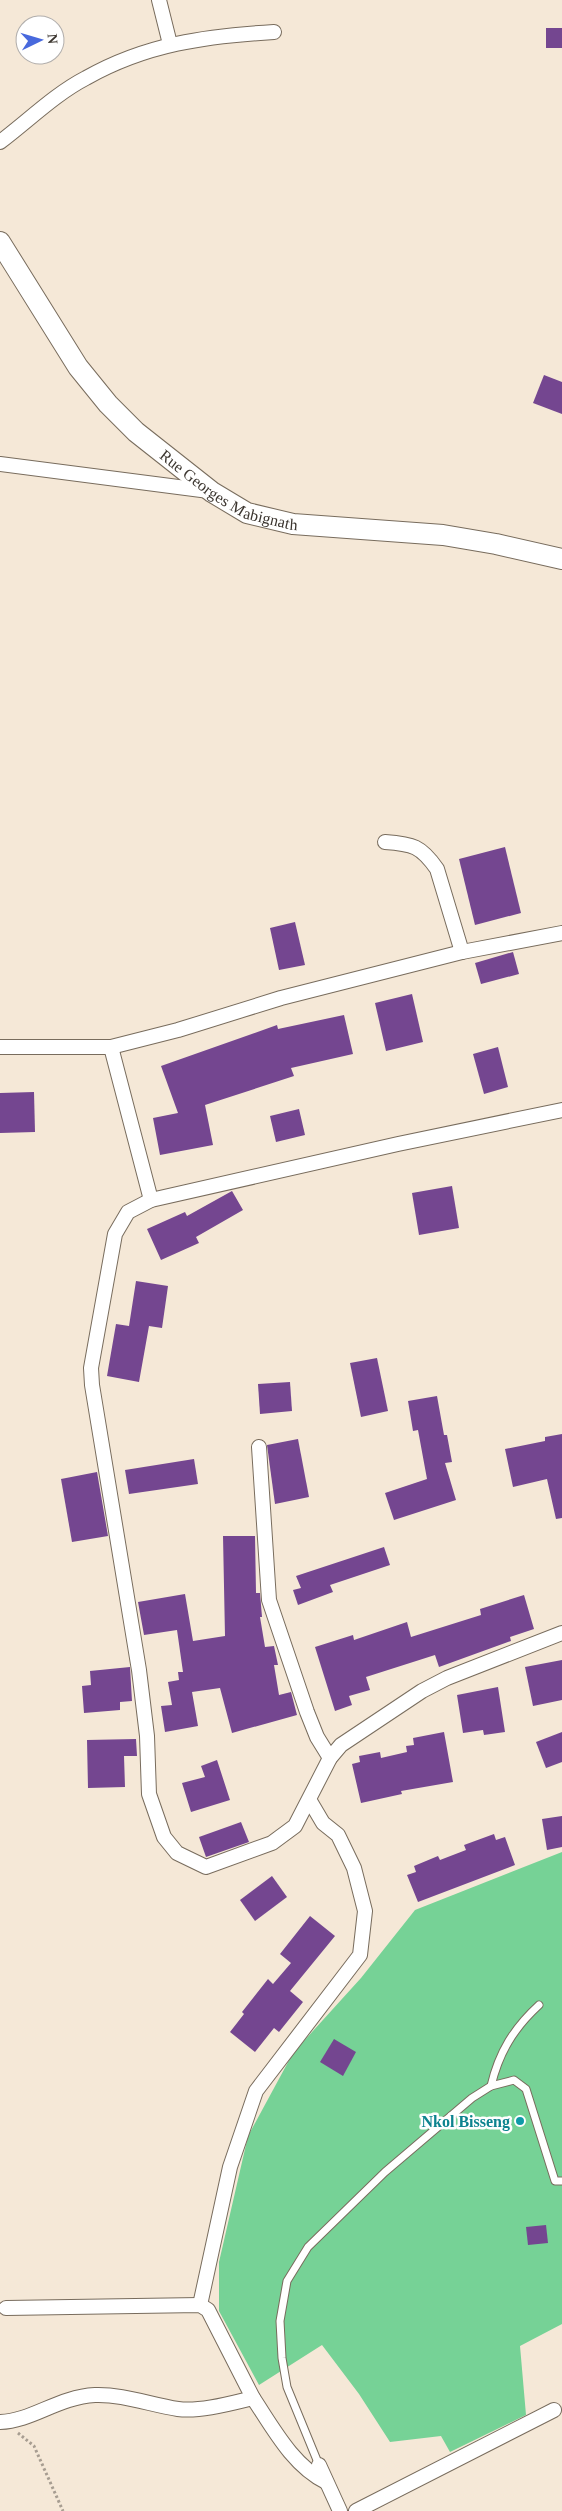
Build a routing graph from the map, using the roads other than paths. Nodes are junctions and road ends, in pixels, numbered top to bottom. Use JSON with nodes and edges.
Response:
{"nodes":[{"id":1,"x":159,"y":0,"type":"edge"},
{"id":2,"x":274,"y":32,"type":"dead end"},
{"id":3,"x":170,"y":44,"type":"junction"},
{"id":4,"x":0,"y":142,"type":"edge"},
{"id":5,"x":0,"y":242,"type":"edge"},
{"id":6,"x":0,"y":464,"type":"edge"},
{"id":7,"x":212,"y":492,"type":"junction"},
{"id":8,"x":562,"y":559,"type":"edge"},
{"id":9,"x":385,"y":842,"type":"dead end"},
{"id":10,"x":562,"y":933,"type":"edge"},
{"id":11,"x":462,"y":952,"type":"junction"},
{"id":12,"x":0,"y":1047,"type":"edge"},
{"id":13,"x":111,"y":1047,"type":"junction"},
{"id":14,"x":562,"y":1110,"type":"edge"},
{"id":15,"x":151,"y":1200,"type":"junction"},
{"id":16,"x":258,"y":1447,"type":"dead end"},
{"id":17,"x":562,"y":1634,"type":"edge"},
{"id":18,"x":330,"y":1758,"type":"junction"},
{"id":19,"x":310,"y":1801,"type":"junction"},
{"id":20,"x":539,"y":2004,"type":"dead end"},
{"id":21,"x":491,"y":2086,"type":"junction"},
{"id":22,"x":562,"y":2181,"type":"edge"},
{"id":23,"x":200,"y":2305,"type":"junction"},
{"id":24,"x":6,"y":2308,"type":"dead end"},
{"id":25,"x":254,"y":2398,"type":"junction"},
{"id":26,"x":554,"y":2410,"type":"dead end"},
{"id":27,"x":2,"y":2422,"type":"edge"},
{"id":28,"x":319,"y":2465,"type":"joint"},
{"id":29,"x":326,"y":2482,"type":"junction"},
{"id":30,"x":340,"y":2511,"type":"edge"},
{"id":31,"x":356,"y":2511,"type":"edge"}],
"edges":[{"from":1,"to":3,"type":"street"},
{"from":2,"to":3,"type":"street"},
{"from":3,"to":4,"type":"street"},
{"from":5,"to":7,"type":"main road","name":"Rue Georges Mabignath"},
{"from":6,"to":7,"type":"street"},
{"from":7,"to":8,"type":"main road","name":"Rue Georges Mabignath"},
{"from":9,"to":11,"type":"street"},
{"from":10,"to":11,"type":"street"},
{"from":11,"to":13,"type":"street"},
{"from":12,"to":13,"type":"street"},
{"from":13,"to":15,"type":"street"},
{"from":14,"to":15,"type":"street"},
{"from":15,"to":19,"type":"street"},
{"from":16,"to":18,"type":"street"},
{"from":17,"to":18,"type":"street"},
{"from":18,"to":19,"type":"street"},
{"from":19,"to":23,"type":"street"},
{"from":20,"to":21,"type":"lane"},
{"from":21,"to":22,"type":"lane"},
{"from":21,"to":28,"type":"lane"},
{"from":23,"to":24,"type":"street"},
{"from":23,"to":25,"type":"street"},
{"from":25,"to":27,"type":"street"},
{"from":25,"to":29,"type":"street"},
{"from":26,"to":31,"type":"street"},
{"from":28,"to":29,"type":"street"},
{"from":29,"to":30,"type":"street"}]}
